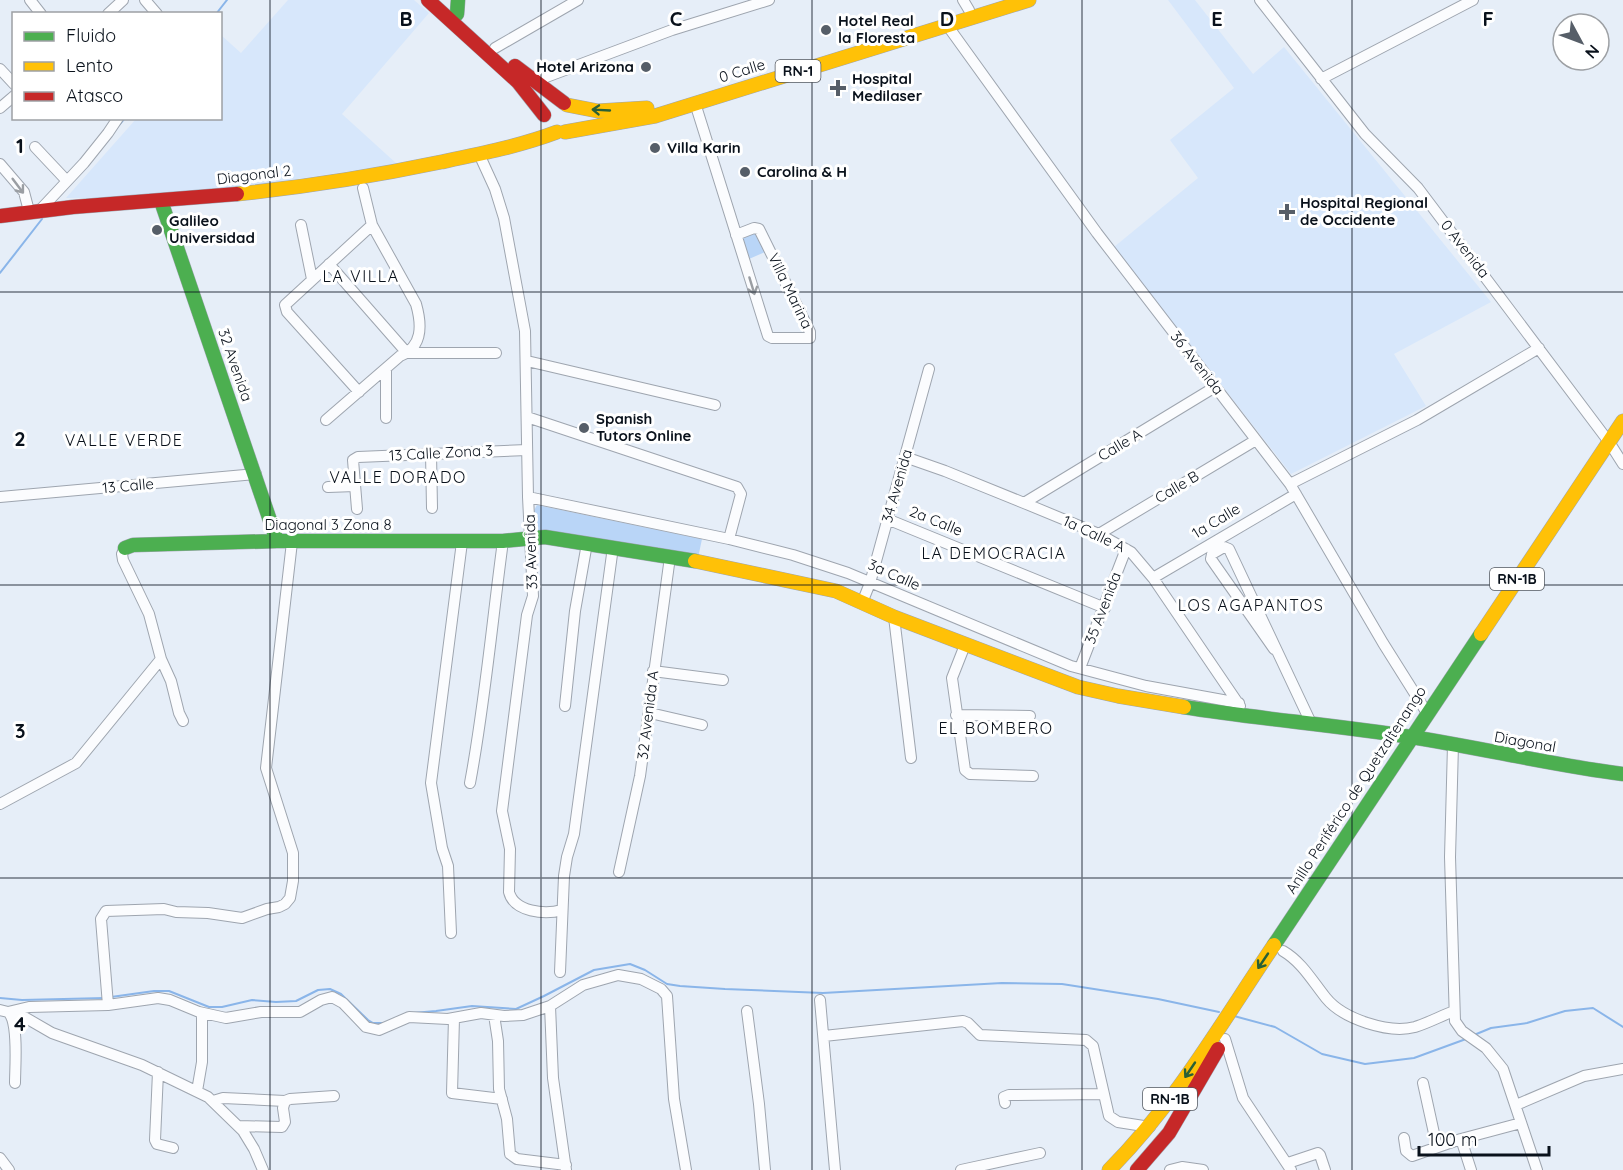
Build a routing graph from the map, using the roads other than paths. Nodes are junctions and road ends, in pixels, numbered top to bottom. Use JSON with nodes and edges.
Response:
{"nodes":[{"id":1,"x":30,"y":0,"type":"edge"},
{"id":2,"x":123,"y":0,"type":"edge"},
{"id":3,"x":145,"y":0,"type":"edge"},
{"id":4,"x":428,"y":0,"type":"edge"},
{"id":5,"x":441,"y":0,"type":"edge"},
{"id":6,"x":578,"y":0,"type":"edge"},
{"id":7,"x":769,"y":0,"type":"edge"},
{"id":8,"x":1000,"y":0,"type":"edge"},
{"id":9,"x":1029,"y":0,"type":"edge"},
{"id":10,"x":1260,"y":0,"type":"edge"},
{"id":11,"x":1473,"y":0,"type":"edge"},
{"id":12,"x":966,"y":5,"type":"edge"},
{"id":13,"x":457,"y":7,"type":"edge"},
{"id":14,"x":39,"y":12,"type":"edge"},
{"id":15,"x":110,"y":12,"type":"edge"},
{"id":16,"x":155,"y":12,"type":"edge"},
{"id":17,"x":947,"y":25,"type":"junction"},
{"id":18,"x":495,"y":48,"type":"junction"},
{"id":19,"x":0,"y":69,"type":"edge"},
{"id":20,"x":1321,"y":79,"type":"junction"},
{"id":21,"x":12,"y":82,"type":"edge"},
{"id":22,"x":533,"y":82,"type":"junction"},
{"id":23,"x":12,"y":98,"type":"edge"},
{"id":24,"x":695,"y":103,"type":"junction"},
{"id":25,"x":566,"y":104,"type":"junction"},
{"id":26,"x":0,"y":108,"type":"edge"},
{"id":27,"x":544,"y":117,"type":"junction"},
{"id":28,"x":117,"y":120,"type":"edge"},
{"id":29,"x":561,"y":132,"type":"junction"},
{"id":30,"x":509,"y":146,"type":"junction"},
{"id":31,"x":35,"y":147,"type":"dead end"},
{"id":32,"x":479,"y":154,"type":"junction"},
{"id":33,"x":0,"y":164,"type":"edge"},
{"id":34,"x":67,"y":181,"type":"junction"},
{"id":35,"x":363,"y":188,"type":"dead end"},
{"id":36,"x":160,"y":201,"type":"junction"},
{"id":37,"x":34,"y":210,"type":"junction"},
{"id":38,"x":0,"y":216,"type":"edge"},
{"id":39,"x":301,"y":225,"type":"dead end"},
{"id":40,"x":372,"y":225,"type":"junction"},
{"id":41,"x":736,"y":235,"type":"junction"},
{"id":42,"x":329,"y":264,"type":"junction"},
{"id":43,"x":312,"y":279,"type":"junction"},
{"id":44,"x":1539,"y":348,"type":"junction"},
{"id":45,"x":407,"y":353,"type":"junction"},
{"id":46,"x":496,"y":353,"type":"dead end"},
{"id":47,"x":526,"y":361,"type":"junction"},
{"id":48,"x":386,"y":369,"type":"junction"},
{"id":49,"x":930,"y":369,"type":"dead end"},
{"id":50,"x":1215,"y":387,"type":"junction"},
{"id":51,"x":359,"y":392,"type":"junction"},
{"id":52,"x":715,"y":405,"type":"dead end"},
{"id":53,"x":527,"y":417,"type":"junction"},
{"id":54,"x":386,"y":418,"type":"dead end"},
{"id":55,"x":326,"y":420,"type":"dead end"},
{"id":56,"x":1623,"y":421,"type":"edge"},
{"id":57,"x":1623,"y":437,"type":"edge"},
{"id":58,"x":1256,"y":440,"type":"junction"},
{"id":59,"x":527,"y":450,"type":"junction"},
{"id":60,"x":431,"y":453,"type":"junction"},
{"id":61,"x":1618,"y":455,"type":"edge"},
{"id":62,"x":905,"y":457,"type":"junction"},
{"id":63,"x":256,"y":474,"type":"junction"},
{"id":64,"x":355,"y":486,"type":"junction"},
{"id":65,"x":328,"y":487,"type":"dead end"},
{"id":66,"x":1293,"y":489,"type":"junction"},
{"id":67,"x":0,"y":497,"type":"edge"},
{"id":68,"x":528,"y":497,"type":"junction"},
{"id":69,"x":1024,"y":503,"type":"junction"},
{"id":70,"x":432,"y":508,"type":"dead end"},
{"id":71,"x":357,"y":509,"type":"dead end"},
{"id":72,"x":887,"y":519,"type":"junction"},
{"id":73,"x":1099,"y":534,"type":"junction"},
{"id":74,"x":729,"y":539,"type":"junction"},
{"id":75,"x":531,"y":540,"type":"junction"},
{"id":76,"x":278,"y":541,"type":"junction"},
{"id":77,"x":503,"y":541,"type":"junction"},
{"id":78,"x":292,"y":542,"type":"junction"},
{"id":79,"x":462,"y":542,"type":"junction"},
{"id":80,"x":125,"y":548,"type":"joint"},
{"id":81,"x":586,"y":549,"type":"junction"},
{"id":82,"x":1126,"y":549,"type":"junction"},
{"id":83,"x":613,"y":550,"type":"junction"},
{"id":84,"x":669,"y":560,"type":"junction"},
{"id":85,"x":1153,"y":578,"type":"junction"},
{"id":86,"x":870,"y":583,"type":"junction"},
{"id":87,"x":862,"y":603,"type":"junction"},
{"id":88,"x":1105,"y":608,"type":"junction"},
{"id":89,"x":894,"y":617,"type":"junction"},
{"id":90,"x":965,"y":645,"type":"junction"},
{"id":91,"x":1274,"y":649,"type":"junction"},
{"id":92,"x":162,"y":659,"type":"junction"},
{"id":93,"x":1080,"y":668,"type":"junction"},
{"id":94,"x":653,"y":670,"type":"junction"},
{"id":95,"x":723,"y":680,"type":"dead end"},
{"id":96,"x":565,"y":706,"type":"dead end"},
{"id":97,"x":1241,"y":709,"type":"junction"},
{"id":98,"x":650,"y":713,"type":"junction"},
{"id":99,"x":1427,"y":713,"type":"junction"},
{"id":100,"x":956,"y":715,"type":"junction"},
{"id":101,"x":1030,"y":716,"type":"dead end"},
{"id":102,"x":183,"y":721,"type":"dead end"},
{"id":103,"x":1311,"y":723,"type":"junction"},
{"id":104,"x":702,"y":725,"type":"dead end"},
{"id":105,"x":1416,"y":738,"type":"junction"},
{"id":106,"x":1453,"y":745,"type":"junction"},
{"id":107,"x":910,"y":758,"type":"dead end"},
{"id":108,"x":1623,"y":774,"type":"edge"},
{"id":109,"x":1033,"y":776,"type":"dead end"},
{"id":110,"x":470,"y":783,"type":"dead end"},
{"id":111,"x":0,"y":804,"type":"edge"},
{"id":112,"x":619,"y":872,"type":"dead end"},
{"id":113,"x":562,"y":909,"type":"junction"},
{"id":114,"x":452,"y":933,"type":"dead end"},
{"id":115,"x":1283,"y":951,"type":"junction"},
{"id":116,"x":560,"y":972,"type":"dead end"},
{"id":117,"x":108,"y":1000,"type":"junction"},
{"id":118,"x":820,"y":1000,"type":"dead end"},
{"id":119,"x":550,"y":1006,"type":"junction"},
{"id":120,"x":7,"y":1011,"type":"edge"},
{"id":121,"x":747,"y":1011,"type":"dead end"},
{"id":122,"x":1454,"y":1011,"type":"junction"},
{"id":123,"x":202,"y":1013,"type":"junction"},
{"id":124,"x":494,"y":1015,"type":"junction"},
{"id":125,"x":1233,"y":1017,"type":"junction"},
{"id":126,"x":454,"y":1018,"type":"junction"},
{"id":127,"x":824,"y":1036,"type":"junction"},
{"id":128,"x":1225,"y":1039,"type":"junction"},
{"id":129,"x":1623,"y":1069,"type":"edge"},
{"id":130,"x":158,"y":1072,"type":"junction"},
{"id":131,"x":15,"y":1083,"type":"dead end"},
{"id":132,"x":1423,"y":1083,"type":"dead end"},
{"id":133,"x":197,"y":1091,"type":"junction"},
{"id":134,"x":1104,"y":1094,"type":"junction"},
{"id":135,"x":334,"y":1096,"type":"dead end"},
{"id":136,"x":502,"y":1099,"type":"junction"},
{"id":137,"x":213,"y":1101,"type":"junction"},
{"id":138,"x":285,"y":1101,"type":"junction"},
{"id":139,"x":1005,"y":1103,"type":"dead end"},
{"id":140,"x":1516,"y":1106,"type":"junction"},
{"id":141,"x":1521,"y":1123,"type":"junction"},
{"id":142,"x":239,"y":1126,"type":"junction"},
{"id":143,"x":1149,"y":1127,"type":"junction"},
{"id":144,"x":1404,"y":1138,"type":"dead end"},
{"id":145,"x":1461,"y":1139,"type":"junction"},
{"id":146,"x":1437,"y":1147,"type":"junction"},
{"id":147,"x":173,"y":1148,"type":"dead end"},
{"id":148,"x":1040,"y":1153,"type":"dead end"},
{"id":149,"x":0,"y":1158,"type":"edge"},
{"id":150,"x":1289,"y":1167,"type":"edge"},
{"id":151,"x":566,"y":1168,"type":"edge"},
{"id":152,"x":9,"y":1170,"type":"edge"},
{"id":153,"x":263,"y":1170,"type":"edge"},
{"id":154,"x":686,"y":1170,"type":"edge"},
{"id":155,"x":765,"y":1170,"type":"edge"},
{"id":156,"x":835,"y":1170,"type":"edge"},
{"id":157,"x":961,"y":1170,"type":"edge"},
{"id":158,"x":1109,"y":1170,"type":"edge"},
{"id":159,"x":1137,"y":1170,"type":"edge"},
{"id":160,"x":1170,"y":1170,"type":"edge"},
{"id":161,"x":1203,"y":1170,"type":"edge"},
{"id":162,"x":1325,"y":1170,"type":"edge"},
{"id":163,"x":1471,"y":1170,"type":"edge"},
{"id":164,"x":1537,"y":1170,"type":"edge"}],
"edges":[{"from":1,"to":14,"type":"street"},
{"from":2,"to":15,"type":"street"},
{"from":3,"to":16,"type":"street"},
{"from":4,"to":27,"type":"main road"},
{"from":5,"to":13,"type":"main road","number":"RN-1"},
{"from":6,"to":18,"type":"street"},
{"from":7,"to":22,"type":"street"},
{"from":8,"to":12,"type":"main road","name":"0 Calle","number":"RN-1"},
{"from":9,"to":17,"type":"main road","name":"0 Calle","number":"RN-1"},
{"from":10,"to":20,"type":"street","name":"0 Avenida"},
{"from":11,"to":20,"type":"street"},
{"from":12,"to":25,"type":"main road","name":"0 Calle","number":"RN-1","one_way":true},
{"from":13,"to":18,"type":"main road","number":"RN-1"},
{"from":17,"to":24,"type":"main road","name":"0 Calle","number":"RN-1"},
{"from":17,"to":50,"type":"street","name":"36 Avenida"},
{"from":18,"to":22,"type":"main road","number":"RN-1"},
{"from":19,"to":21,"type":"street"},
{"from":20,"to":44,"type":"street","name":"0 Avenida"},
{"from":22,"to":25,"type":"main road","number":"RN-1"},
{"from":23,"to":26,"type":"street"},
{"from":24,"to":29,"type":"main road","name":"0 Calle","number":"RN-1"},
{"from":24,"to":41,"type":"street","name":"Villa Marina"},
{"from":25,"to":27,"type":"main road"},
{"from":25,"to":29,"type":"main road"},
{"from":27,"to":29,"type":"main road"},
{"from":27,"to":30,"type":"main road","name":"Diagonal 2"},
{"from":28,"to":34,"type":"street"},
{"from":29,"to":30,"type":"main road","name":"Diagonal 2"},
{"from":30,"to":32,"type":"main road","name":"Diagonal 2"},
{"from":31,"to":34,"type":"street"},
{"from":32,"to":36,"type":"main road","name":"Diagonal 2"},
{"from":32,"to":47,"type":"street","name":"33 Avenida"},
{"from":33,"to":37,"type":"street","one_way":true},
{"from":34,"to":37,"type":"street"},
{"from":35,"to":40,"type":"street"},
{"from":36,"to":37,"type":"main road","name":"Diagonal 2"},
{"from":36,"to":63,"type":"main road","name":"32 Avenida"},
{"from":37,"to":38,"type":"main road","name":"Diagonal 2"},
{"from":39,"to":43,"type":"street"},
{"from":40,"to":42,"type":"street"},
{"from":40,"to":45,"type":"street"},
{"from":41,"to":41,"type":"street","name":"Villa Marina","one_way":true},
{"from":42,"to":43,"type":"street"},
{"from":42,"to":45,"type":"street"},
{"from":43,"to":51,"type":"street"},
{"from":44,"to":61,"type":"street","name":"0 Avenida"},
{"from":44,"to":66,"type":"street","name":"1a Calle"},
{"from":45,"to":46,"type":"street"},
{"from":45,"to":48,"type":"street"},
{"from":47,"to":52,"type":"street"},
{"from":47,"to":53,"type":"street","name":"33 Avenida"},
{"from":48,"to":51,"type":"street"},
{"from":48,"to":54,"type":"street"},
{"from":49,"to":62,"type":"street","name":"34 Avenida"},
{"from":50,"to":58,"type":"street","name":"36 Avenida"},
{"from":50,"to":69,"type":"street","name":"Calle A"},
{"from":51,"to":55,"type":"street"},
{"from":53,"to":59,"type":"street","name":"33 Avenida"},
{"from":53,"to":74,"type":"street"},
{"from":56,"to":61,"type":"main road","name":"Anillo Periférico de Quetzaltenango","number":"RN-1B"},
{"from":57,"to":61,"type":"main road","name":"Anillo Periférico de Quetzaltenango","number":"RN-1B"},
{"from":58,"to":66,"type":"street","name":"36 Avenida"},
{"from":58,"to":73,"type":"street","name":"Calle B"},
{"from":59,"to":60,"type":"street","name":"13 Calle Zona 3"},
{"from":59,"to":68,"type":"street","name":"33 Avenida"},
{"from":60,"to":64,"type":"street","name":"13 Calle Zona 3"},
{"from":60,"to":70,"type":"street"},
{"from":61,"to":99,"type":"main road","name":"Anillo Periférico de Quetzaltenango","number":"RN-1B"},
{"from":61,"to":105,"type":"main road","name":"Anillo Periférico de Quetzaltenango","number":"RN-1B"},
{"from":62,"to":69,"type":"street","name":"1a Calle A"},
{"from":62,"to":72,"type":"street","name":"34 Avenida"},
{"from":63,"to":67,"type":"street","name":"13 Calle"},
{"from":63,"to":76,"type":"main road","name":"32 Avenida"},
{"from":64,"to":65,"type":"street"},
{"from":64,"to":71,"type":"street"},
{"from":66,"to":85,"type":"street","name":"1a Calle"},
{"from":66,"to":99,"type":"street","name":"36 Avenida"},
{"from":68,"to":74,"type":"street","name":"3a Calle"},
{"from":68,"to":75,"type":"street","name":"33 Avenida"},
{"from":69,"to":73,"type":"street","name":"1a Calle A"},
{"from":72,"to":86,"type":"street","name":"34 Avenida"},
{"from":72,"to":88,"type":"street","name":"2a Calle"},
{"from":73,"to":82,"type":"street","name":"1a Calle A"},
{"from":74,"to":86,"type":"street","name":"3a Calle"},
{"from":75,"to":77,"type":"main road","name":"Diagonal 3 Zona 8"},
{"from":75,"to":81,"type":"main road","name":"3a Calle"},
{"from":75,"to":83,"type":"main road","name":"3a Calle"},
{"from":75,"to":113,"type":"street","name":"33 Avenida"},
{"from":76,"to":78,"type":"main road","name":"Diagonal 3 Zona 8"},
{"from":76,"to":80,"type":"main road","name":"Diagonal 3 Zona 8"},
{"from":77,"to":79,"type":"main road","name":"Diagonal 3 Zona 8"},
{"from":77,"to":110,"type":"street"},
{"from":78,"to":79,"type":"main road","name":"Diagonal 3 Zona 8"},
{"from":78,"to":117,"type":"street"},
{"from":79,"to":114,"type":"street"},
{"from":80,"to":92,"type":"street"},
{"from":81,"to":83,"type":"main road","name":"3a Calle"},
{"from":81,"to":96,"type":"street"},
{"from":82,"to":85,"type":"street","name":"1a Calle A"},
{"from":82,"to":88,"type":"street","name":"35 Avenida"},
{"from":83,"to":84,"type":"main road","name":"3a Calle"},
{"from":83,"to":113,"type":"street"},
{"from":84,"to":87,"type":"main road","name":"3a Calle"},
{"from":84,"to":94,"type":"street","name":"32 Avenida A"},
{"from":85,"to":97,"type":"street","name":"1a Calle A"},
{"from":86,"to":87,"type":"street","name":"34 Avenida"},
{"from":86,"to":93,"type":"street","name":"3a Calle"},
{"from":87,"to":89,"type":"main road","name":"3a Calle"},
{"from":88,"to":93,"type":"street","name":"35 Avenida"},
{"from":89,"to":90,"type":"main road","name":"3a Calle"},
{"from":89,"to":107,"type":"street"},
{"from":90,"to":97,"type":"main road","name":"3a Calle"},
{"from":90,"to":100,"type":"street"},
{"from":91,"to":91,"type":"street"},
{"from":91,"to":103,"type":"street"},
{"from":92,"to":102,"type":"street"},
{"from":92,"to":111,"type":"street"},
{"from":93,"to":97,"type":"street","name":"3a Calle"},
{"from":94,"to":95,"type":"street"},
{"from":94,"to":98,"type":"street","name":"32 Avenida A"},
{"from":97,"to":103,"type":"main road","name":"3a Calle"},
{"from":98,"to":104,"type":"street"},
{"from":98,"to":112,"type":"street","name":"32 Avenida A"},
{"from":99,"to":105,"type":"main road","name":"Anillo Periférico de Quetzaltenango","number":"RN-1B"},
{"from":100,"to":101,"type":"street"},
{"from":100,"to":109,"type":"street"},
{"from":103,"to":105,"type":"main road","name":"3a Calle"},
{"from":105,"to":106,"type":"main road","name":"Diagonal"},
{"from":105,"to":115,"type":"main road","name":"Anillo Periférico de Quetzaltenango","number":"RN-1B"},
{"from":105,"to":125,"type":"main road","name":"Anillo Periférico de Quetzaltenango","number":"RN-1B","one_way":true},
{"from":106,"to":108,"type":"main road","name":"Diagonal"},
{"from":106,"to":122,"type":"street"},
{"from":113,"to":116,"type":"street"},
{"from":115,"to":122,"type":"street"},
{"from":115,"to":125,"type":"main road","name":"Anillo Periférico de Quetzaltenango","number":"RN-1B"},
{"from":117,"to":120,"type":"street"},
{"from":117,"to":123,"type":"street"},
{"from":118,"to":127,"type":"street"},
{"from":119,"to":124,"type":"street"},
{"from":119,"to":151,"type":"street"},
{"from":119,"to":154,"type":"street"},
{"from":120,"to":130,"type":"street"},
{"from":120,"to":131,"type":"street"},
{"from":121,"to":155,"type":"street"},
{"from":122,"to":140,"type":"street"},
{"from":123,"to":126,"type":"street"},
{"from":123,"to":133,"type":"street"},
{"from":124,"to":126,"type":"street"},
{"from":124,"to":136,"type":"street"},
{"from":125,"to":128,"type":"main road","name":"Anillo Periférico de Quetzaltenango","number":"RN-1B"},
{"from":125,"to":143,"type":"main road","name":"Anillo Periférico de Quetzaltenango","number":"RN-1B","one_way":true},
{"from":126,"to":136,"type":"street"},
{"from":127,"to":134,"type":"street"},
{"from":127,"to":156,"type":"street"},
{"from":128,"to":150,"type":"street"},
{"from":128,"to":159,"type":"main road","name":"Anillo Periférico de Quetzaltenango","number":"RN-1B"},
{"from":129,"to":140,"type":"street"},
{"from":130,"to":133,"type":"street"},
{"from":130,"to":147,"type":"street"},
{"from":132,"to":146,"type":"street"},
{"from":133,"to":137,"type":"street"},
{"from":134,"to":139,"type":"street"},
{"from":134,"to":143,"type":"street"},
{"from":135,"to":138,"type":"street"},
{"from":136,"to":151,"type":"street"},
{"from":137,"to":138,"type":"street"},
{"from":137,"to":142,"type":"street"},
{"from":138,"to":142,"type":"street"},
{"from":140,"to":141,"type":"street"},
{"from":141,"to":145,"type":"street"},
{"from":141,"to":164,"type":"street"},
{"from":142,"to":153,"type":"street"},
{"from":143,"to":158,"type":"main road","name":"Anillo Periférico de Quetzaltenango","number":"RN-1B"},
{"from":144,"to":146,"type":"street"},
{"from":145,"to":146,"type":"street"},
{"from":145,"to":163,"type":"street"},
{"from":148,"to":157,"type":"street"},
{"from":149,"to":152,"type":"street"},
{"from":150,"to":162,"type":"street"},
{"from":160,"to":161,"type":"street"}]}
